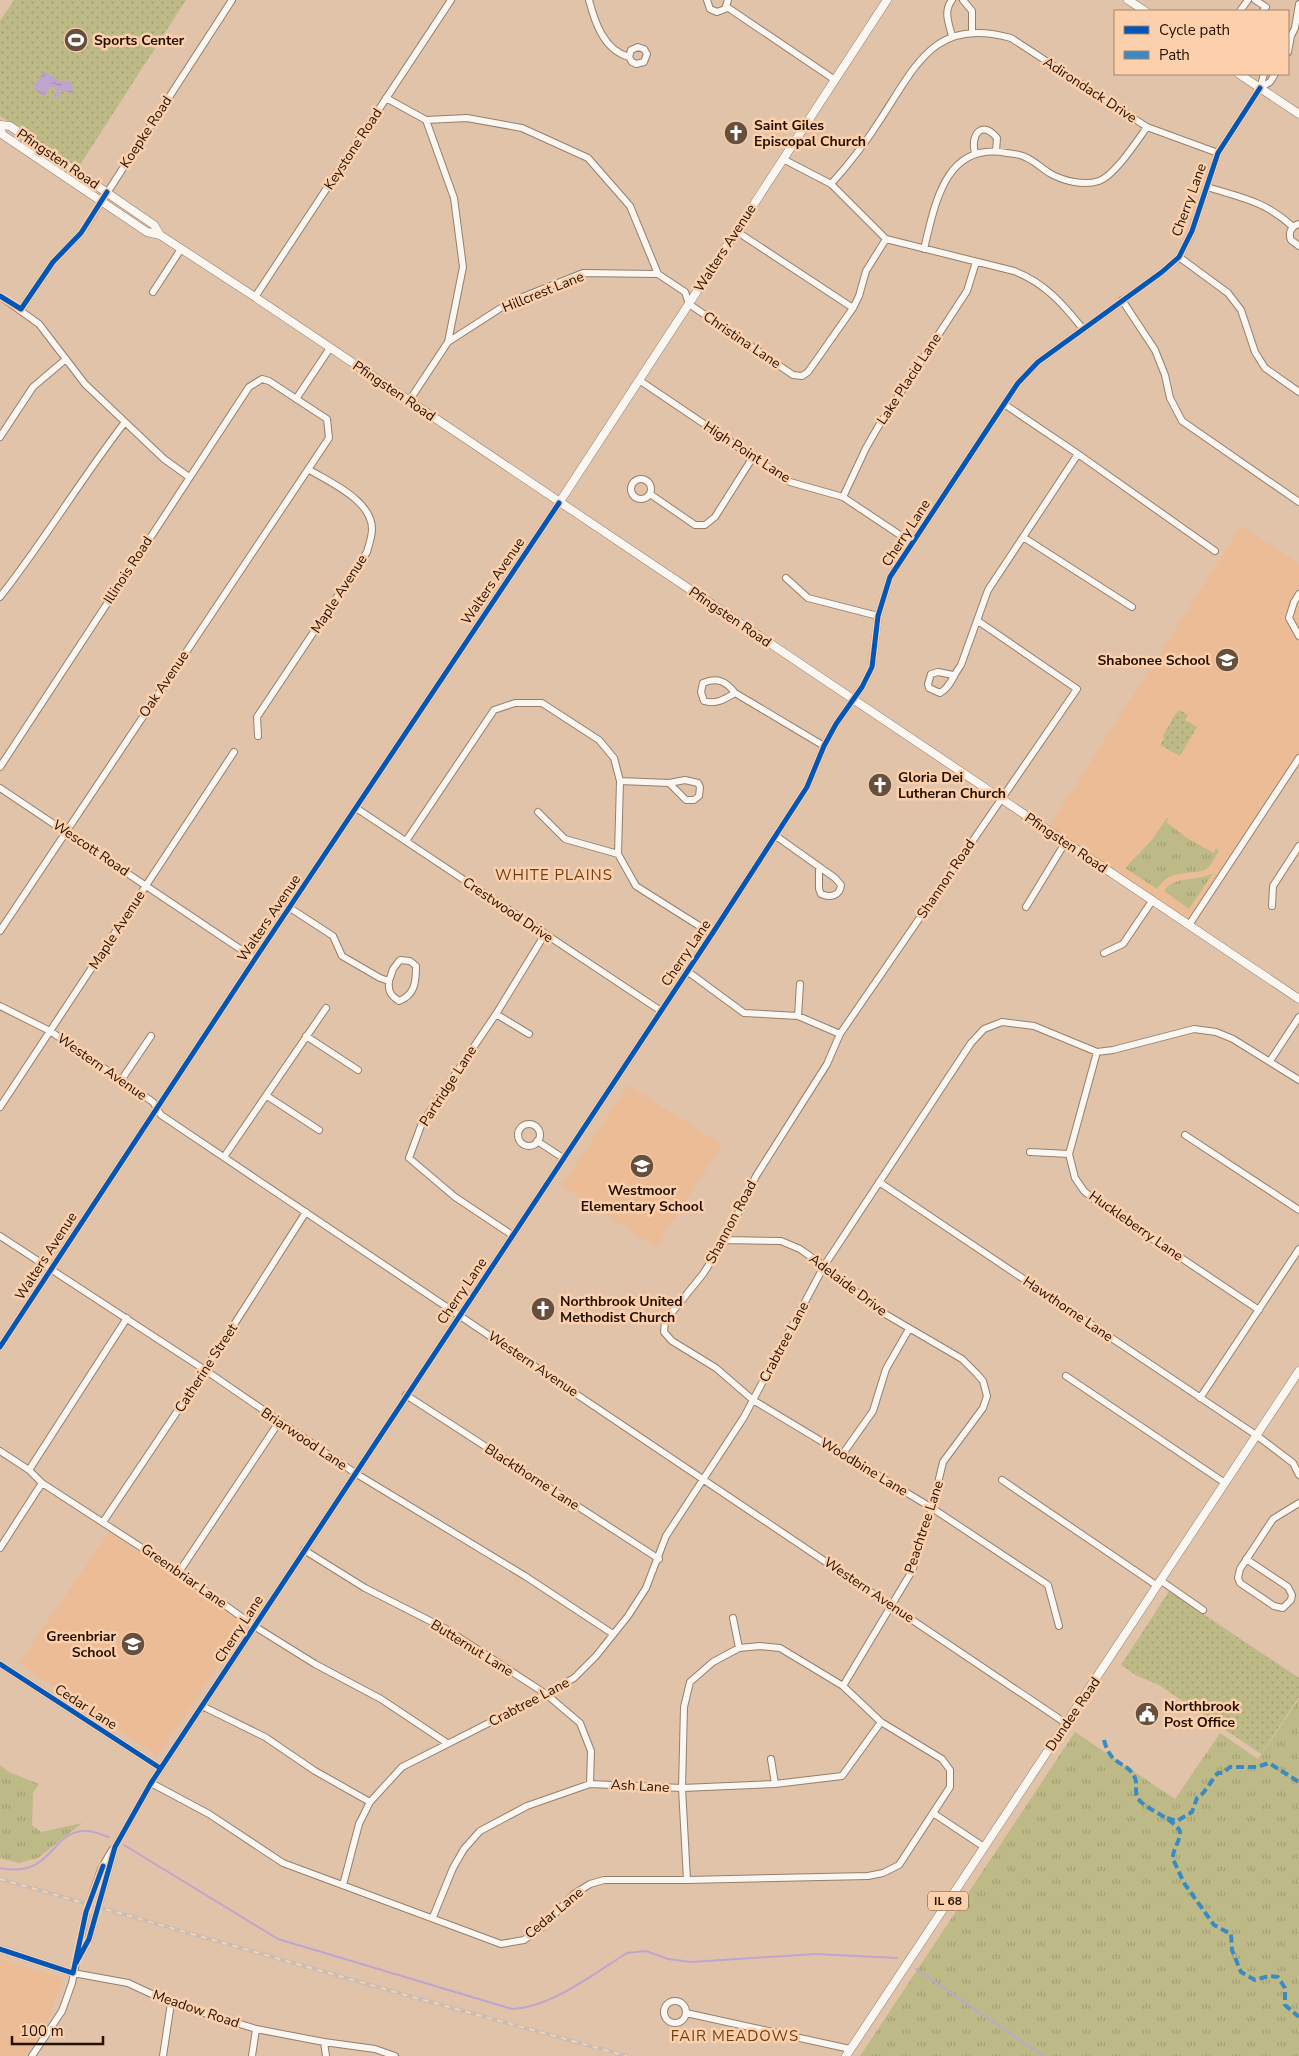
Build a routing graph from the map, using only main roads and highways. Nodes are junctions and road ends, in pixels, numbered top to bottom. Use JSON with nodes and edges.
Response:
{"nodes":[{"id":1,"x":887,"y":0,"type":"edge"},
{"id":2,"x":1128,"y":0,"type":"edge"},
{"id":3,"x":1143,"y":10,"type":"edge"},
{"id":4,"x":1240,"y":75,"type":"edge"},
{"id":5,"x":1299,"y":114,"type":"edge"},
{"id":6,"x":0,"y":127,"type":"edge"},
{"id":7,"x":63,"y":163,"type":"junction"},
{"id":8,"x":57,"y":173,"type":"junction"},
{"id":9,"x":160,"y":235,"type":"junction"},
{"id":10,"x":559,"y":503,"type":"junction"},
{"id":11,"x":1299,"y":999,"type":"edge"},
{"id":12,"x":1299,"y":1372,"type":"edge"},
{"id":13,"x":848,"y":2053,"type":"edge"}],
"edges":[{"from":1,"to":10,"type":"main road","name":"Walters Avenue"},
{"from":2,"to":3,"type":"main road"},
{"from":4,"to":5,"type":"main road"},
{"from":6,"to":7,"type":"main road","name":"Pfingsten Road"},
{"from":6,"to":8,"type":"main road","name":"Pfingsten Road"},
{"from":7,"to":8,"type":"main road"},
{"from":7,"to":9,"type":"main road","name":"Pfingsten Road"},
{"from":8,"to":9,"type":"main road","name":"Pfingsten Road"},
{"from":9,"to":10,"type":"main road","name":"Pfingsten Road"},
{"from":10,"to":11,"type":"main road","name":"Pfingsten Road"},
{"from":12,"to":13,"type":"main road","name":"Dundee Road","number":"IL 68"}]}
